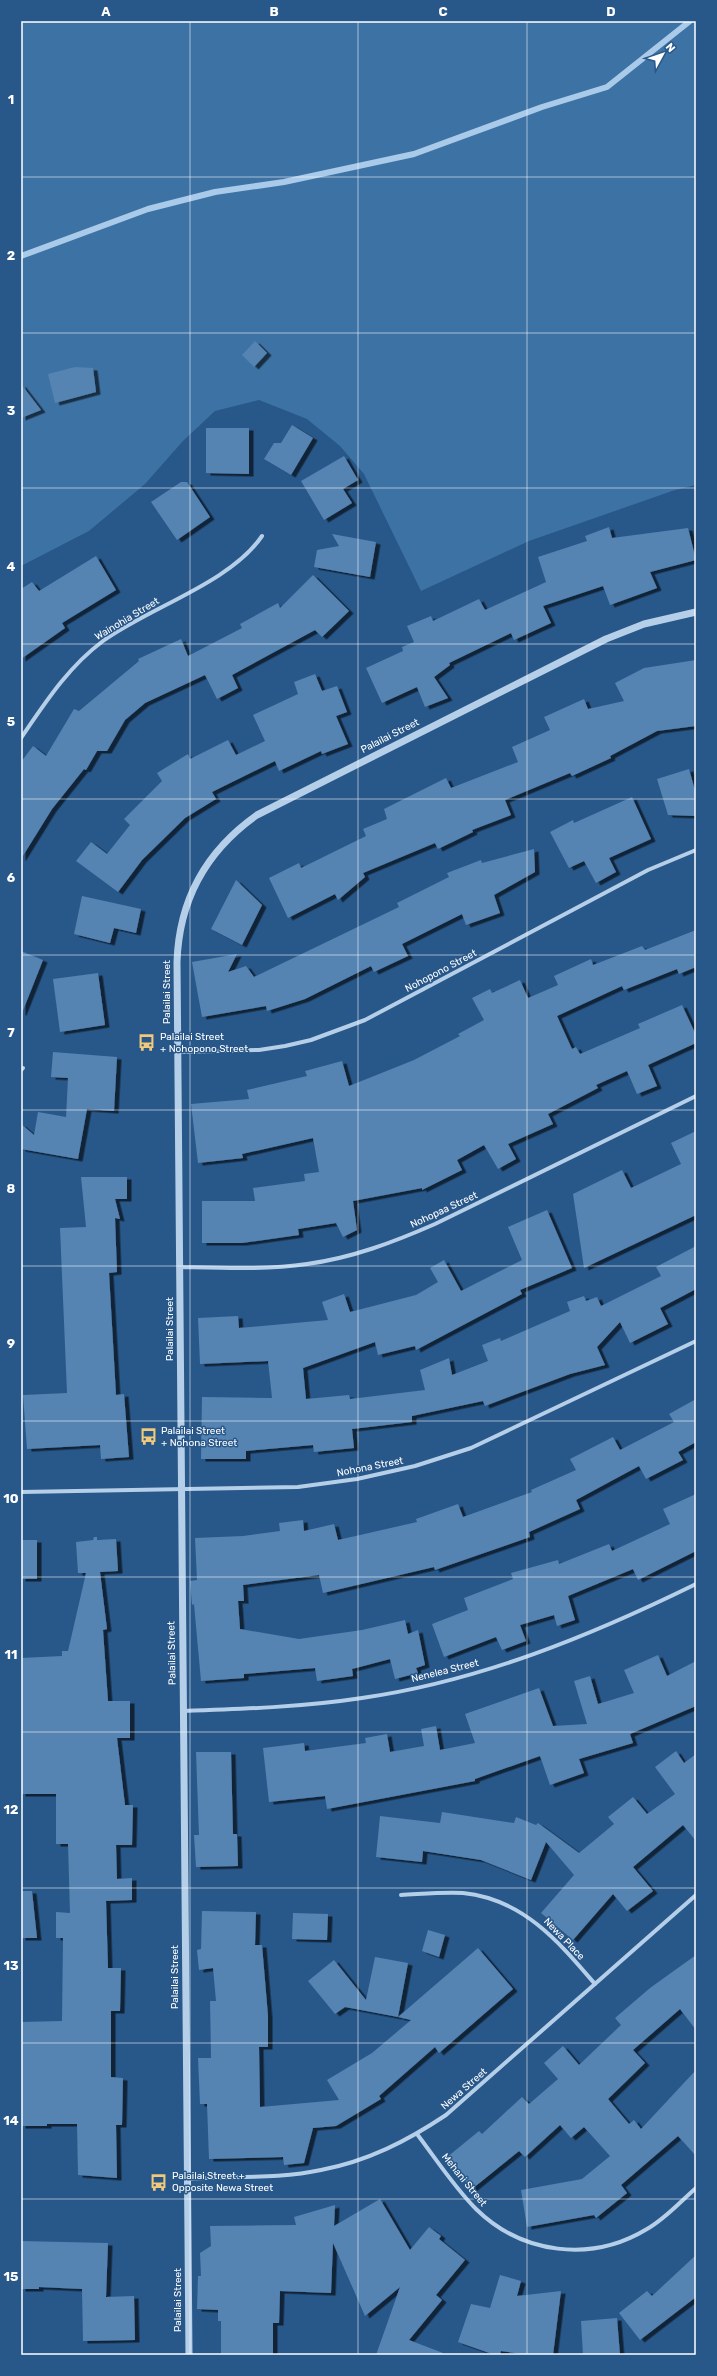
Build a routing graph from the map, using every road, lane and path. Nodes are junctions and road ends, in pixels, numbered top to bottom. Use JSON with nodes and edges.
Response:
{"nodes":[{"id":1,"x":262,"y":536,"type":"dead end"},
{"id":2,"x":696,"y":612,"type":"edge"},
{"id":3,"x":21,"y":738,"type":"edge"},
{"id":4,"x":696,"y":850,"type":"edge"},
{"id":5,"x":177,"y":1052,"type":"junction"},
{"id":6,"x":696,"y":1096,"type":"edge"},
{"id":7,"x":179,"y":1267,"type":"junction"},
{"id":8,"x":696,"y":1341,"type":"edge"},
{"id":9,"x":181,"y":1490,"type":"junction"},
{"id":10,"x":21,"y":1492,"type":"edge"},
{"id":11,"x":696,"y":1584,"type":"edge"},
{"id":12,"x":183,"y":1711,"type":"junction"},
{"id":13,"x":401,"y":1895,"type":"dead end"},
{"id":14,"x":696,"y":1896,"type":"edge"},
{"id":15,"x":595,"y":1984,"type":"junction"},
{"id":16,"x":417,"y":2134,"type":"junction"},
{"id":17,"x":187,"y":2179,"type":"junction"},
{"id":18,"x":696,"y":2188,"type":"edge"},
{"id":19,"x":188,"y":2355,"type":"edge"}],
"edges":[{"from":1,"to":3,"type":"street","name":"Wainohia Street"},
{"from":2,"to":5,"type":"street","name":"Palailai Street"},
{"from":4,"to":5,"type":"street","name":"Nohopono Street"},
{"from":5,"to":7,"type":"street","name":"Palailai Street"},
{"from":6,"to":7,"type":"street","name":"Nohopaa Street"},
{"from":7,"to":9,"type":"street","name":"Palailai Street"},
{"from":8,"to":9,"type":"street","name":"Nohona Street"},
{"from":9,"to":10,"type":"street","name":"Nohona Street"},
{"from":9,"to":12,"type":"street","name":"Palailai Street"},
{"from":11,"to":12,"type":"street","name":"Nenelea Street"},
{"from":12,"to":17,"type":"street","name":"Palailai Street"},
{"from":13,"to":15,"type":"street","name":"Newa Place"},
{"from":14,"to":15,"type":"street","name":"Newa Street"},
{"from":15,"to":16,"type":"street","name":"Newa Street"},
{"from":16,"to":17,"type":"street","name":"Newa Street"},
{"from":16,"to":18,"type":"street","name":"Mehani Street"},
{"from":17,"to":19,"type":"street","name":"Palailai Street"}]}
